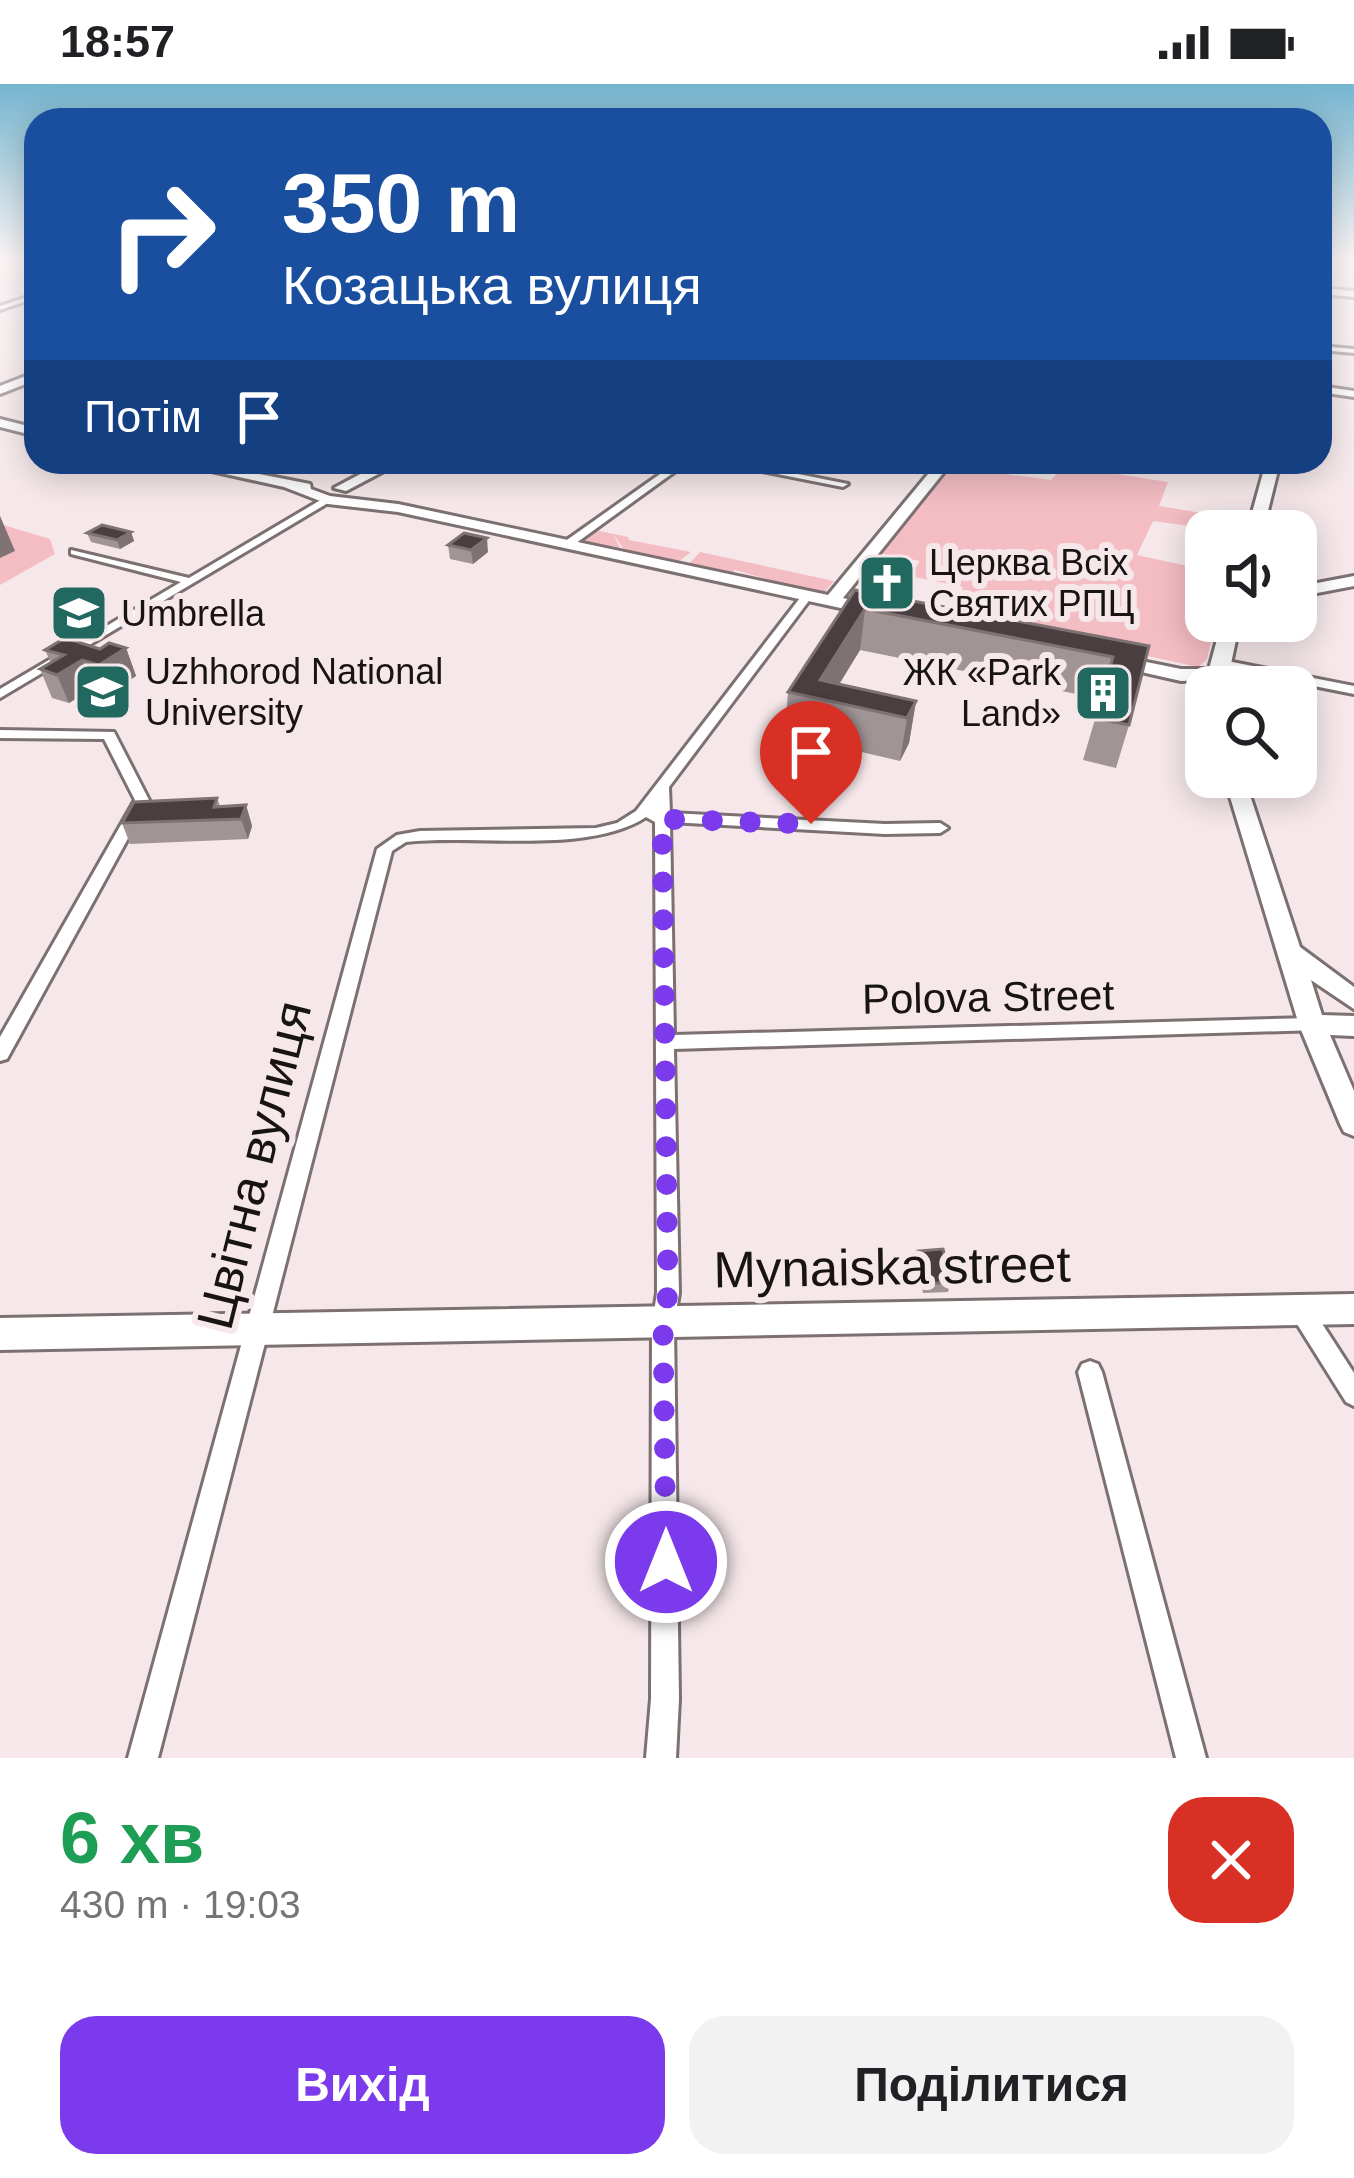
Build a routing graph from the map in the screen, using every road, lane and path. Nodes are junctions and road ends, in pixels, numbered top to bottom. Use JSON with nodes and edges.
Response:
{"nodes":[{"id":1,"x":234,"y":474,"type":"edge"},
{"id":2,"x":374,"y":474,"type":"edge"},
{"id":3,"x":666,"y":474,"type":"edge"},
{"id":4,"x":788,"y":474,"type":"edge"},
{"id":5,"x":935,"y":474,"type":"edge"},
{"id":6,"x":1270,"y":474,"type":"edge"},
{"id":7,"x":843,"y":484,"type":"dead end"},
{"id":8,"x":340,"y":494,"type":"junction"},
{"id":9,"x":1260,"y":510,"type":"edge"},
{"id":10,"x":568,"y":544,"type":"junction"},
{"id":11,"x":74,"y":552,"type":"dead end"},
{"id":12,"x":189,"y":581,"type":"junction"},
{"id":13,"x":1354,"y":581,"type":"edge"},
{"id":14,"x":1317,"y":588,"type":"edge"},
{"id":15,"x":807,"y":596,"type":"junction"},
{"id":16,"x":832,"y":602,"type":"junction"},
{"id":17,"x":894,"y":614,"type":"edge"},
{"id":18,"x":1227,"y":642,"type":"edge"},
{"id":19,"x":1101,"y":658,"type":"edge"},
{"id":20,"x":1222,"y":664,"type":"joint"},
{"id":21,"x":1185,"y":676,"type":"edge"},
{"id":22,"x":1354,"y":690,"type":"edge"},
{"id":23,"x":0,"y":694,"type":"edge"},
{"id":24,"x":0,"y":734,"type":"edge"},
{"id":25,"x":1240,"y":798,"type":"edge"},
{"id":26,"x":651,"y":816,"type":"junction"},
{"id":27,"x":940,"y":828,"type":"dead end"},
{"id":28,"x":1293,"y":954,"type":"junction"},
{"id":29,"x":1354,"y":1000,"type":"edge"},
{"id":30,"x":1312,"y":1024,"type":"junction"},
{"id":31,"x":1354,"y":1026,"type":"edge"},
{"id":32,"x":666,"y":1042,"type":"junction"},
{"id":33,"x":0,"y":1054,"type":"edge"},
{"id":34,"x":1354,"y":1124,"type":"edge"},
{"id":35,"x":1299,"y":1307,"type":"junction"},
{"id":36,"x":1354,"y":1309,"type":"edge"},
{"id":37,"x":663,"y":1324,"type":"junction"},
{"id":38,"x":259,"y":1328,"type":"junction"},
{"id":39,"x":0,"y":1334,"type":"edge"},
{"id":40,"x":1090,"y":1372,"type":"dead end"},
{"id":41,"x":1354,"y":1394,"type":"edge"},
{"id":42,"x":143,"y":1758,"type":"edge"},
{"id":43,"x":661,"y":1758,"type":"edge"},
{"id":44,"x":1191,"y":1758,"type":"edge"}],
"edges":[{"from":1,"to":8,"type":"street"},
{"from":2,"to":8,"type":"street"},
{"from":3,"to":10,"type":"street"},
{"from":4,"to":7,"type":"street"},
{"from":5,"to":16,"type":"street"},
{"from":6,"to":9,"type":"street"},
{"from":8,"to":10,"type":"street"},
{"from":8,"to":12,"type":"street"},
{"from":10,"to":15,"type":"street"},
{"from":11,"to":12,"type":"street"},
{"from":12,"to":23,"type":"street"},
{"from":13,"to":14,"type":"street"},
{"from":15,"to":16,"type":"street"},
{"from":15,"to":26,"type":"street"},
{"from":16,"to":17,"type":"street"},
{"from":18,"to":20,"type":"street"},
{"from":19,"to":21,"type":"street"},
{"from":20,"to":22,"type":"street"},
{"from":24,"to":33,"type":"street"},
{"from":25,"to":28,"type":"street"},
{"from":26,"to":27,"type":"street"},
{"from":26,"to":32,"type":"street"},
{"from":26,"to":38,"type":"street","name":"Цвітна вулиця"},
{"from":28,"to":29,"type":"street"},
{"from":28,"to":30,"type":"street"},
{"from":30,"to":31,"type":"street"},
{"from":30,"to":32,"type":"street","name":"Polova Street"},
{"from":30,"to":34,"type":"street"},
{"from":32,"to":37,"type":"street"},
{"from":35,"to":36,"type":"street","name":"Mynaiska street"},
{"from":35,"to":37,"type":"street","name":"Mynaiska street"},
{"from":35,"to":41,"type":"street"},
{"from":37,"to":38,"type":"street","name":"Mynaiska street"},
{"from":37,"to":43,"type":"street"},
{"from":38,"to":39,"type":"street","name":"Mynaiska street"},
{"from":38,"to":42,"type":"street","name":"Цвітна вулиця"},
{"from":40,"to":44,"type":"street"}]}
